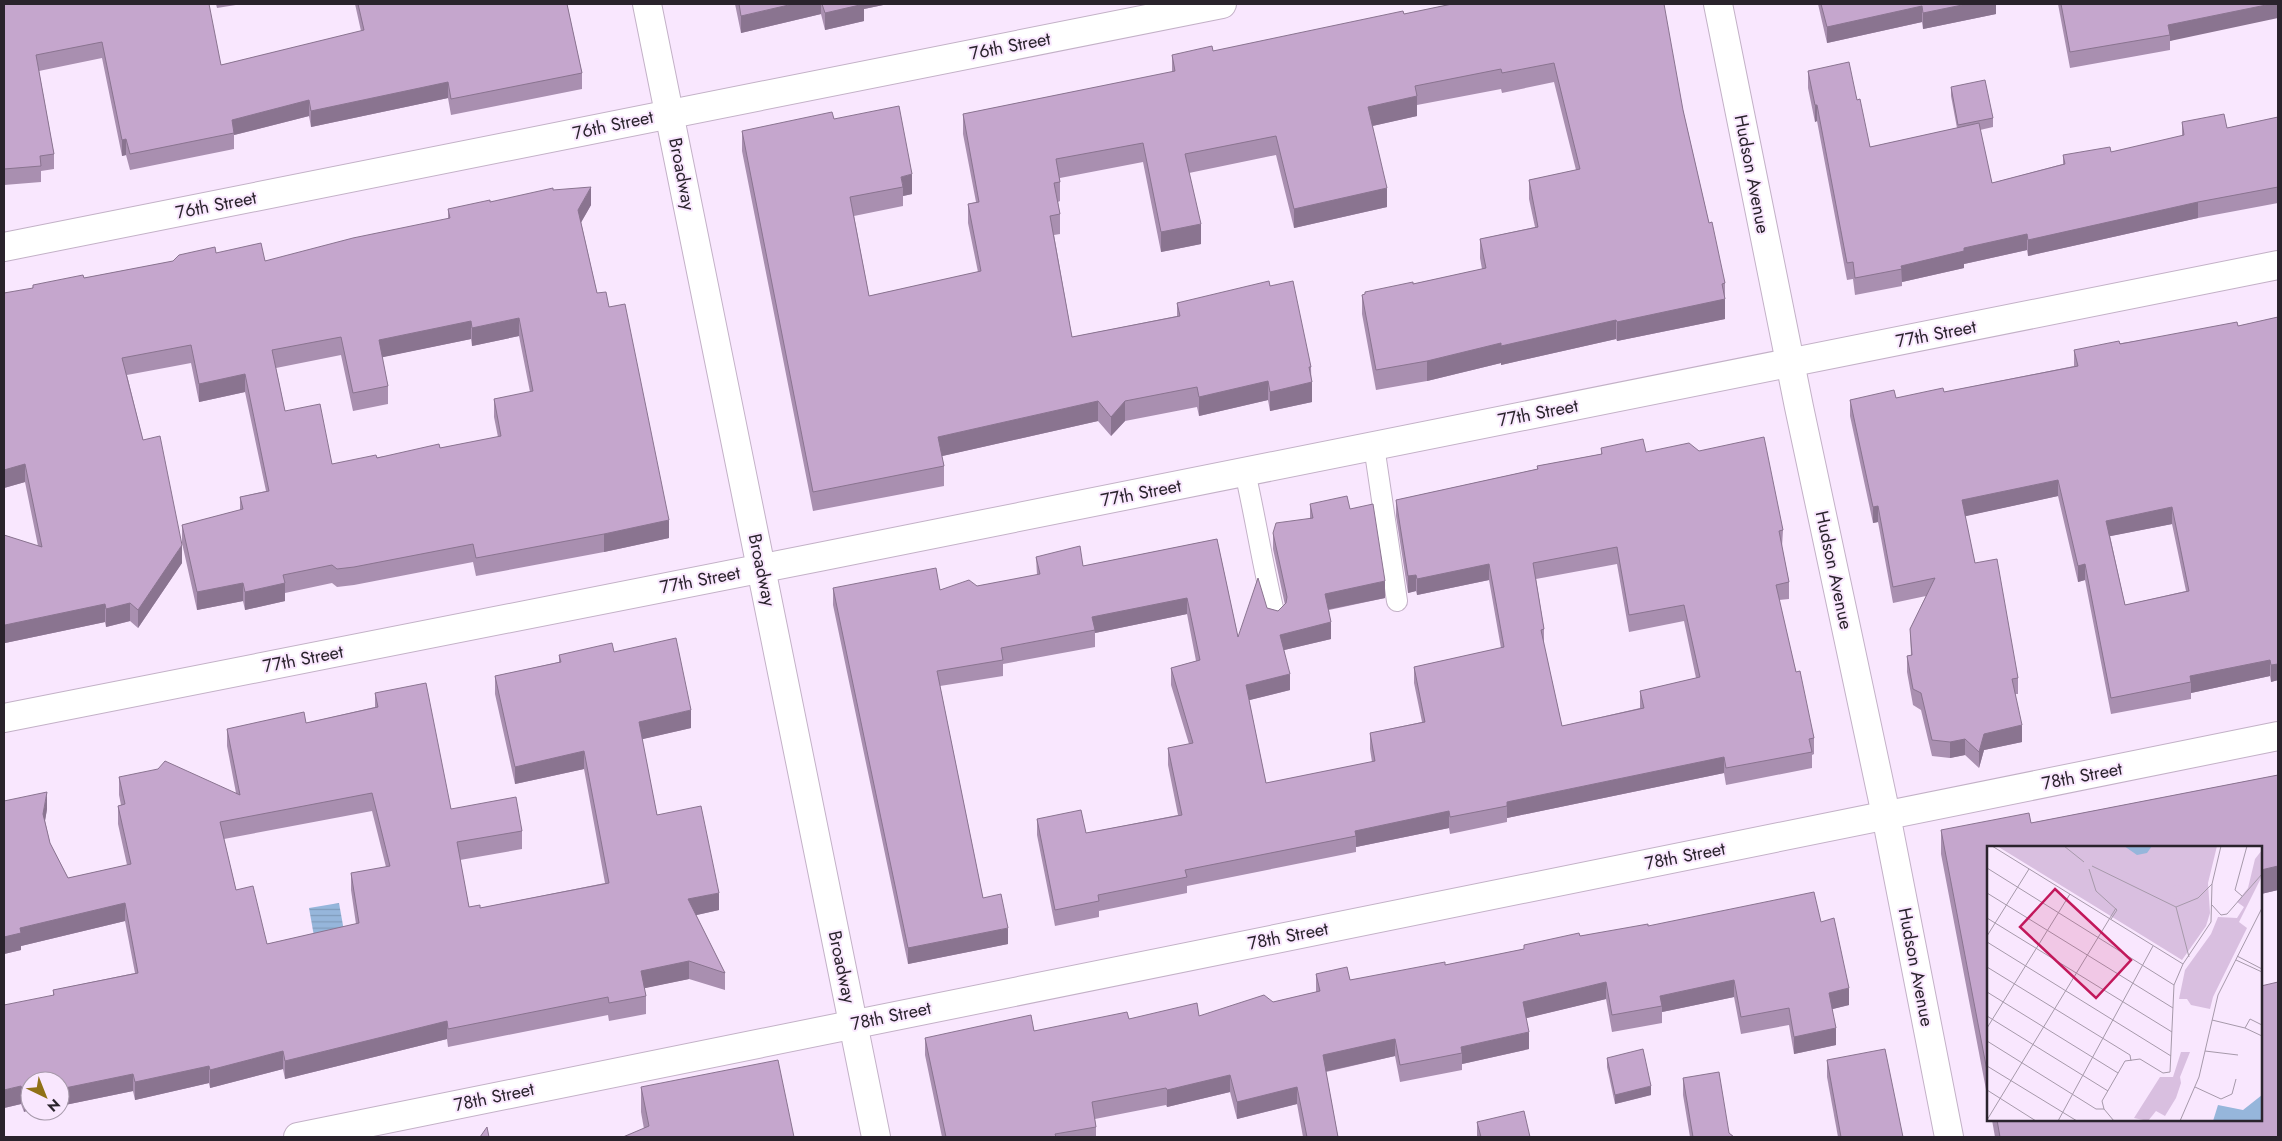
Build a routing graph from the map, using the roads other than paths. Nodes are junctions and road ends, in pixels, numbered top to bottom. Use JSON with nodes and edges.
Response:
{"nodes":[{"id":1,"x":647,"y":4,"type":"edge"},
{"id":2,"x":1222,"y":4,"type":"edge"},
{"id":3,"x":1718,"y":4,"type":"edge"},
{"id":4,"x":670,"y":113,"type":"junction"},
{"id":5,"x":4,"y":247,"type":"edge"},
{"id":6,"x":2278,"y":265,"type":"edge"},
{"id":7,"x":1790,"y":363,"type":"junction"},
{"id":8,"x":1374,"y":446,"type":"junction"},
{"id":9,"x":1245,"y":472,"type":"junction"},
{"id":10,"x":762,"y":568,"type":"junction"},
{"id":11,"x":1397,"y":600,"type":"dead end"},
{"id":12,"x":1276,"y":616,"type":"edge"},
{"id":13,"x":4,"y":718,"type":"edge"},
{"id":14,"x":2278,"y":736,"type":"edge"},
{"id":15,"x":1886,"y":815,"type":"junction"},
{"id":16,"x":854,"y":1024,"type":"junction"},
{"id":17,"x":298,"y":1137,"type":"edge"},
{"id":18,"x":876,"y":1137,"type":"edge"},
{"id":19,"x":1949,"y":1137,"type":"edge"}],
"edges":[{"from":1,"to":4,"type":"street","name":"Broadway"},
{"from":2,"to":4,"type":"street","name":"76th Street"},
{"from":3,"to":7,"type":"street","name":"Hudson Avenue"},
{"from":4,"to":5,"type":"street","name":"76th Street"},
{"from":4,"to":10,"type":"street","name":"Broadway"},
{"from":6,"to":7,"type":"street","name":"77th Street"},
{"from":7,"to":8,"type":"street","name":"77th Street"},
{"from":7,"to":15,"type":"street","name":"Hudson Avenue"},
{"from":8,"to":9,"type":"street","name":"77th Street"},
{"from":8,"to":11,"type":"lane"},
{"from":9,"to":10,"type":"street","name":"77th Street"},
{"from":9,"to":12,"type":"lane"},
{"from":10,"to":13,"type":"street","name":"77th Street"},
{"from":10,"to":16,"type":"street","name":"Broadway"},
{"from":14,"to":15,"type":"street","name":"78th Street"},
{"from":15,"to":16,"type":"street","name":"78th Street"},
{"from":15,"to":19,"type":"street","name":"Hudson Avenue"},
{"from":16,"to":17,"type":"street","name":"78th Street"},
{"from":16,"to":18,"type":"street","name":"Broadway"}]}
